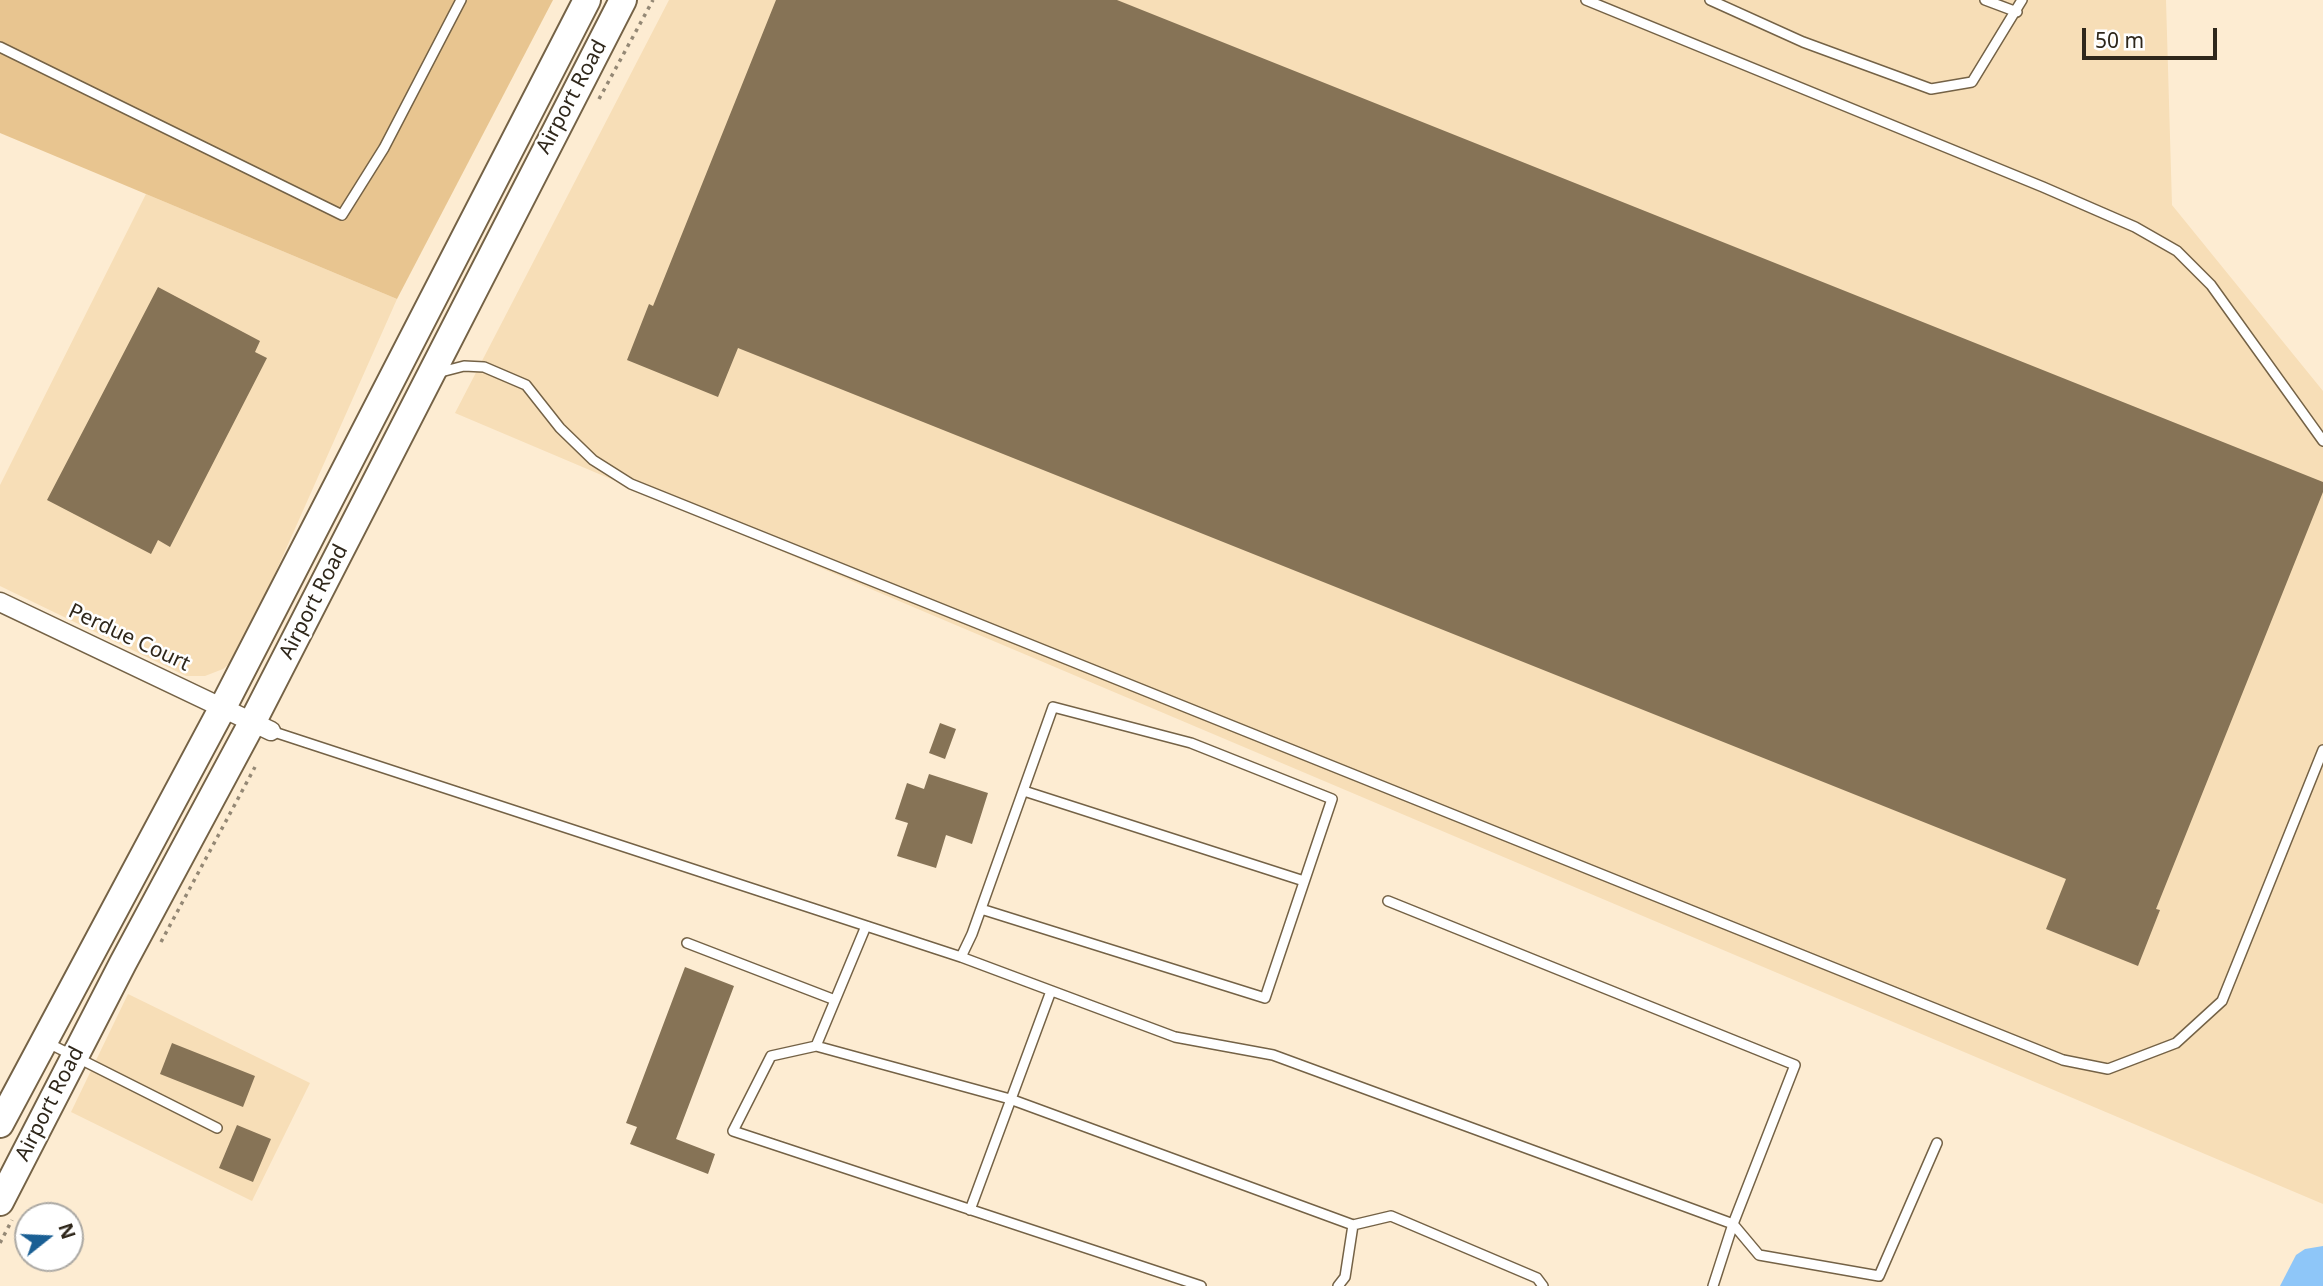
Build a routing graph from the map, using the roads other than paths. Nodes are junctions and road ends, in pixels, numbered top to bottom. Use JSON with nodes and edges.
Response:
{"nodes":[{"id":1,"x":461,"y":0,"type":"edge"},
{"id":2,"x":587,"y":0,"type":"edge"},
{"id":3,"x":623,"y":0,"type":"edge"},
{"id":4,"x":1586,"y":0,"type":"edge"},
{"id":5,"x":1710,"y":0,"type":"edge"},
{"id":6,"x":1984,"y":0,"type":"edge"},
{"id":7,"x":2022,"y":0,"type":"edge"},
{"id":8,"x":2017,"y":12,"type":"junction"},
{"id":9,"x":0,"y":47,"type":"edge"},
{"id":10,"x":429,"y":375,"type":"junction"},
{"id":11,"x":2323,"y":441,"type":"edge"},
{"id":12,"x":0,"y":602,"type":"edge"},
{"id":13,"x":246,"y":719,"type":"junction"},
{"id":14,"x":2323,"y":750,"type":"edge"},
{"id":15,"x":1024,"y":790,"type":"junction"},
{"id":16,"x":1304,"y":881,"type":"junction"},
{"id":17,"x":1388,"y":901,"type":"dead end"},
{"id":18,"x":981,"y":909,"type":"junction"},
{"id":19,"x":866,"y":926,"type":"junction"},
{"id":20,"x":687,"y":943,"type":"dead end"},
{"id":21,"x":961,"y":957,"type":"junction"},
{"id":22,"x":1051,"y":991,"type":"junction"},
{"id":23,"x":835,"y":1000,"type":"junction"},
{"id":24,"x":43,"y":1041,"type":"junction"},
{"id":25,"x":816,"y":1046,"type":"junction"},
{"id":26,"x":74,"y":1057,"type":"junction"},
{"id":27,"x":1010,"y":1099,"type":"junction"},
{"id":28,"x":0,"y":1124,"type":"edge"},
{"id":29,"x":217,"y":1128,"type":"dead end"},
{"id":30,"x":1937,"y":1143,"type":"dead end"},
{"id":31,"x":0,"y":1202,"type":"edge"},
{"id":32,"x":970,"y":1209,"type":"junction"},
{"id":33,"x":1733,"y":1224,"type":"junction"},
{"id":34,"x":1353,"y":1225,"type":"junction"},
{"id":35,"x":1201,"y":1286,"type":"edge"},
{"id":36,"x":1338,"y":1286,"type":"edge"},
{"id":37,"x":1544,"y":1286,"type":"edge"},
{"id":38,"x":1713,"y":1286,"type":"edge"}],
"edges":[{"from":1,"to":9,"type":"lane"},
{"from":2,"to":13,"type":"main road","name":"Airport Road"},
{"from":3,"to":10,"type":"main road","name":"Airport Road"},
{"from":4,"to":11,"type":"lane"},
{"from":5,"to":8,"type":"lane"},
{"from":6,"to":8,"type":"lane"},
{"from":7,"to":8,"type":"lane"},
{"from":10,"to":13,"type":"main road","name":"Airport Road"},
{"from":10,"to":14,"type":"lane"},
{"from":12,"to":13,"type":"street","name":"Perdue Court"},
{"from":13,"to":19,"type":"lane"},
{"from":13,"to":24,"type":"main road","name":"Airport Road"},
{"from":13,"to":26,"type":"main road","name":"Airport Road"},
{"from":15,"to":16,"type":"lane"},
{"from":15,"to":16,"type":"lane"},
{"from":15,"to":18,"type":"lane"},
{"from":16,"to":18,"type":"lane"},
{"from":17,"to":33,"type":"lane"},
{"from":18,"to":21,"type":"lane"},
{"from":19,"to":21,"type":"lane"},
{"from":19,"to":23,"type":"lane"},
{"from":20,"to":23,"type":"lane"},
{"from":21,"to":22,"type":"lane"},
{"from":22,"to":27,"type":"lane"},
{"from":22,"to":33,"type":"lane"},
{"from":23,"to":25,"type":"lane"},
{"from":24,"to":26,"type":"lane"},
{"from":24,"to":28,"type":"main road","name":"Airport Road"},
{"from":25,"to":27,"type":"lane"},
{"from":25,"to":32,"type":"lane"},
{"from":26,"to":29,"type":"lane"},
{"from":26,"to":31,"type":"main road","name":"Airport Road"},
{"from":27,"to":32,"type":"lane"},
{"from":27,"to":34,"type":"lane"},
{"from":30,"to":33,"type":"lane"},
{"from":32,"to":35,"type":"lane"},
{"from":33,"to":38,"type":"lane"},
{"from":34,"to":36,"type":"lane"},
{"from":34,"to":37,"type":"lane"}]}
